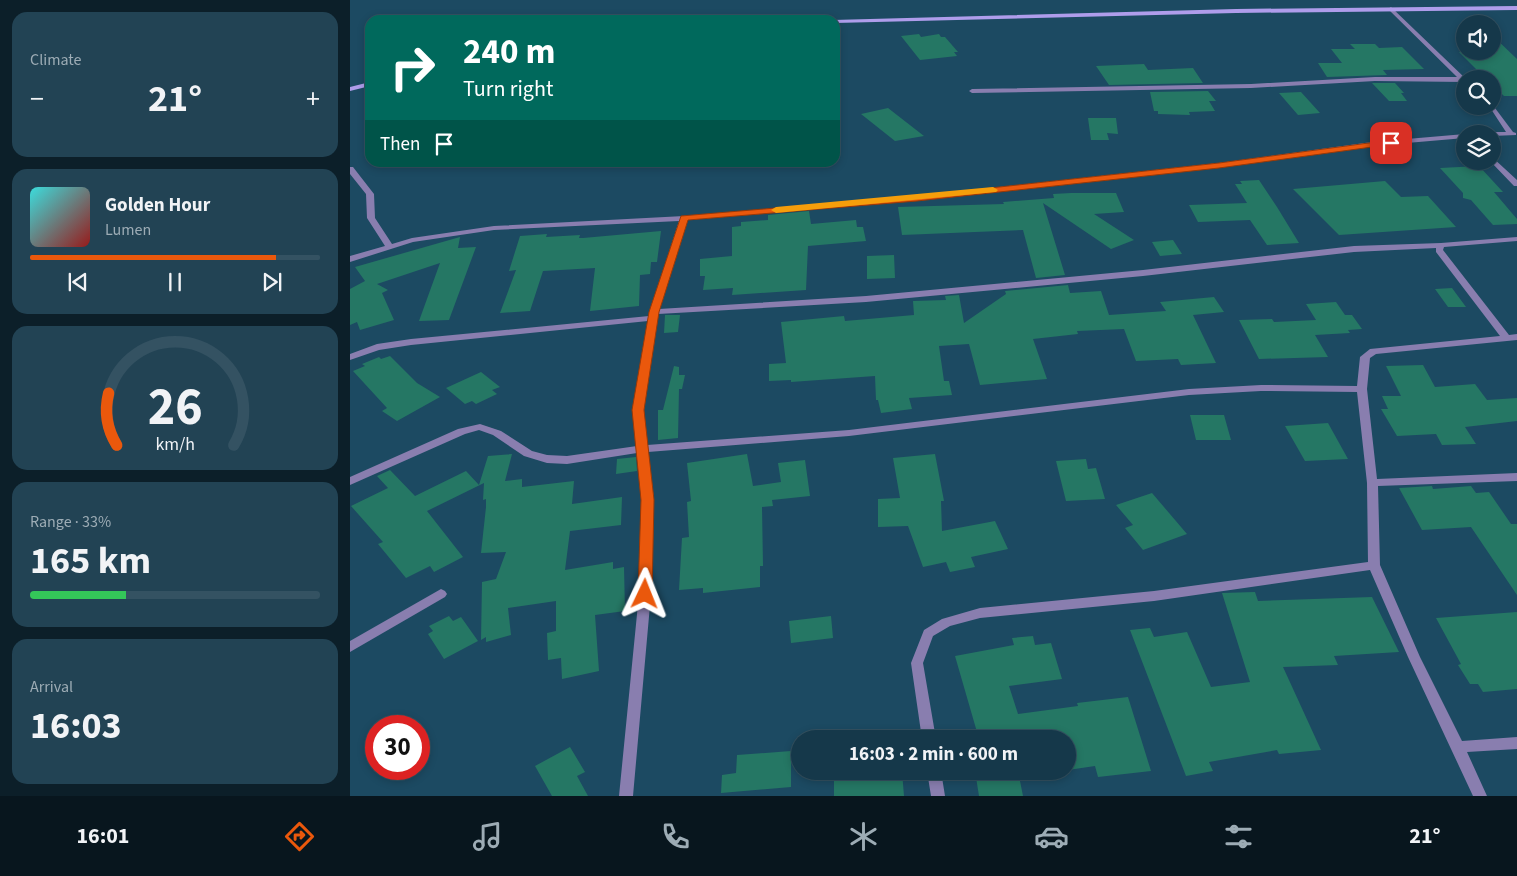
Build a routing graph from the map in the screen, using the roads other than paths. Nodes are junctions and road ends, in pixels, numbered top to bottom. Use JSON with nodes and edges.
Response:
{"nodes":[{"id":1,"x":1517,"y":8,"type":"edge"},
{"id":2,"x":1391,"y":9,"type":"junction"},
{"id":3,"x":840,"y":21,"type":"edge"},
{"id":4,"x":1456,"y":72,"type":"edge"},
{"id":5,"x":1456,"y":80,"type":"edge"},
{"id":6,"x":365,"y":85,"type":"edge"},
{"id":7,"x":350,"y":89,"type":"edge"},
{"id":8,"x":972,"y":91,"type":"dead end"},
{"id":9,"x":1499,"y":115,"type":"edge"},
{"id":10,"x":1501,"y":134,"type":"edge"},
{"id":11,"x":1514,"y":134,"type":"edge"},
{"id":12,"x":1456,"y":137,"type":"edge"},
{"id":13,"x":350,"y":169,"type":"edge"},
{"id":14,"x":1501,"y":169,"type":"edge"},
{"id":15,"x":1517,"y":184,"type":"edge"},
{"id":16,"x":684,"y":218,"type":"junction"},
{"id":17,"x":1517,"y":239,"type":"edge"},
{"id":18,"x":389,"y":246,"type":"junction"},
{"id":19,"x":1441,"y":246,"type":"junction"},
{"id":20,"x":350,"y":259,"type":"edge"},
{"id":21,"x":654,"y":315,"type":"junction"},
{"id":22,"x":1511,"y":337,"type":"edge"},
{"id":23,"x":350,"y":357,"type":"edge"},
{"id":24,"x":1362,"y":389,"type":"junction"},
{"id":25,"x":643,"y":449,"type":"junction"},
{"id":26,"x":1517,"y":477,"type":"edge"},
{"id":27,"x":350,"y":481,"type":"edge"},
{"id":28,"x":1372,"y":483,"type":"junction"},
{"id":29,"x":1374,"y":565,"type":"junction"},
{"id":30,"x":441,"y":594,"type":"dead end"},
{"id":31,"x":350,"y":647,"type":"edge"},
{"id":32,"x":927,"y":730,"type":"edge"},
{"id":33,"x":1517,"y":743,"type":"edge"},
{"id":34,"x":1458,"y":747,"type":"junction"},
{"id":35,"x":935,"y":780,"type":"edge"},
{"id":36,"x":626,"y":796,"type":"edge"},
{"id":37,"x":938,"y":796,"type":"edge"},
{"id":38,"x":1480,"y":796,"type":"edge"}],
"edges":[{"from":1,"to":2,"type":"main road"},
{"from":2,"to":3,"type":"main road"},
{"from":2,"to":4,"type":"street"},
{"from":5,"to":8,"type":"street"},
{"from":6,"to":7,"type":"main road"},
{"from":9,"to":11,"type":"street"},
{"from":10,"to":11,"type":"street"},
{"from":12,"to":16,"type":"street"},
{"from":13,"to":18,"type":"street"},
{"from":14,"to":15,"type":"street"},
{"from":16,"to":18,"type":"street"},
{"from":16,"to":21,"type":"street"},
{"from":17,"to":19,"type":"street"},
{"from":18,"to":20,"type":"street"},
{"from":19,"to":21,"type":"street"},
{"from":19,"to":22,"type":"street"},
{"from":21,"to":23,"type":"street"},
{"from":21,"to":25,"type":"street"},
{"from":22,"to":24,"type":"street"},
{"from":24,"to":25,"type":"street"},
{"from":24,"to":28,"type":"street"},
{"from":25,"to":27,"type":"street"},
{"from":25,"to":36,"type":"street"},
{"from":26,"to":28,"type":"street"},
{"from":28,"to":29,"type":"street"},
{"from":29,"to":32,"type":"street"},
{"from":29,"to":34,"type":"street"},
{"from":30,"to":31,"type":"street"},
{"from":33,"to":34,"type":"street"},
{"from":34,"to":38,"type":"street"},
{"from":35,"to":37,"type":"street"}]}
